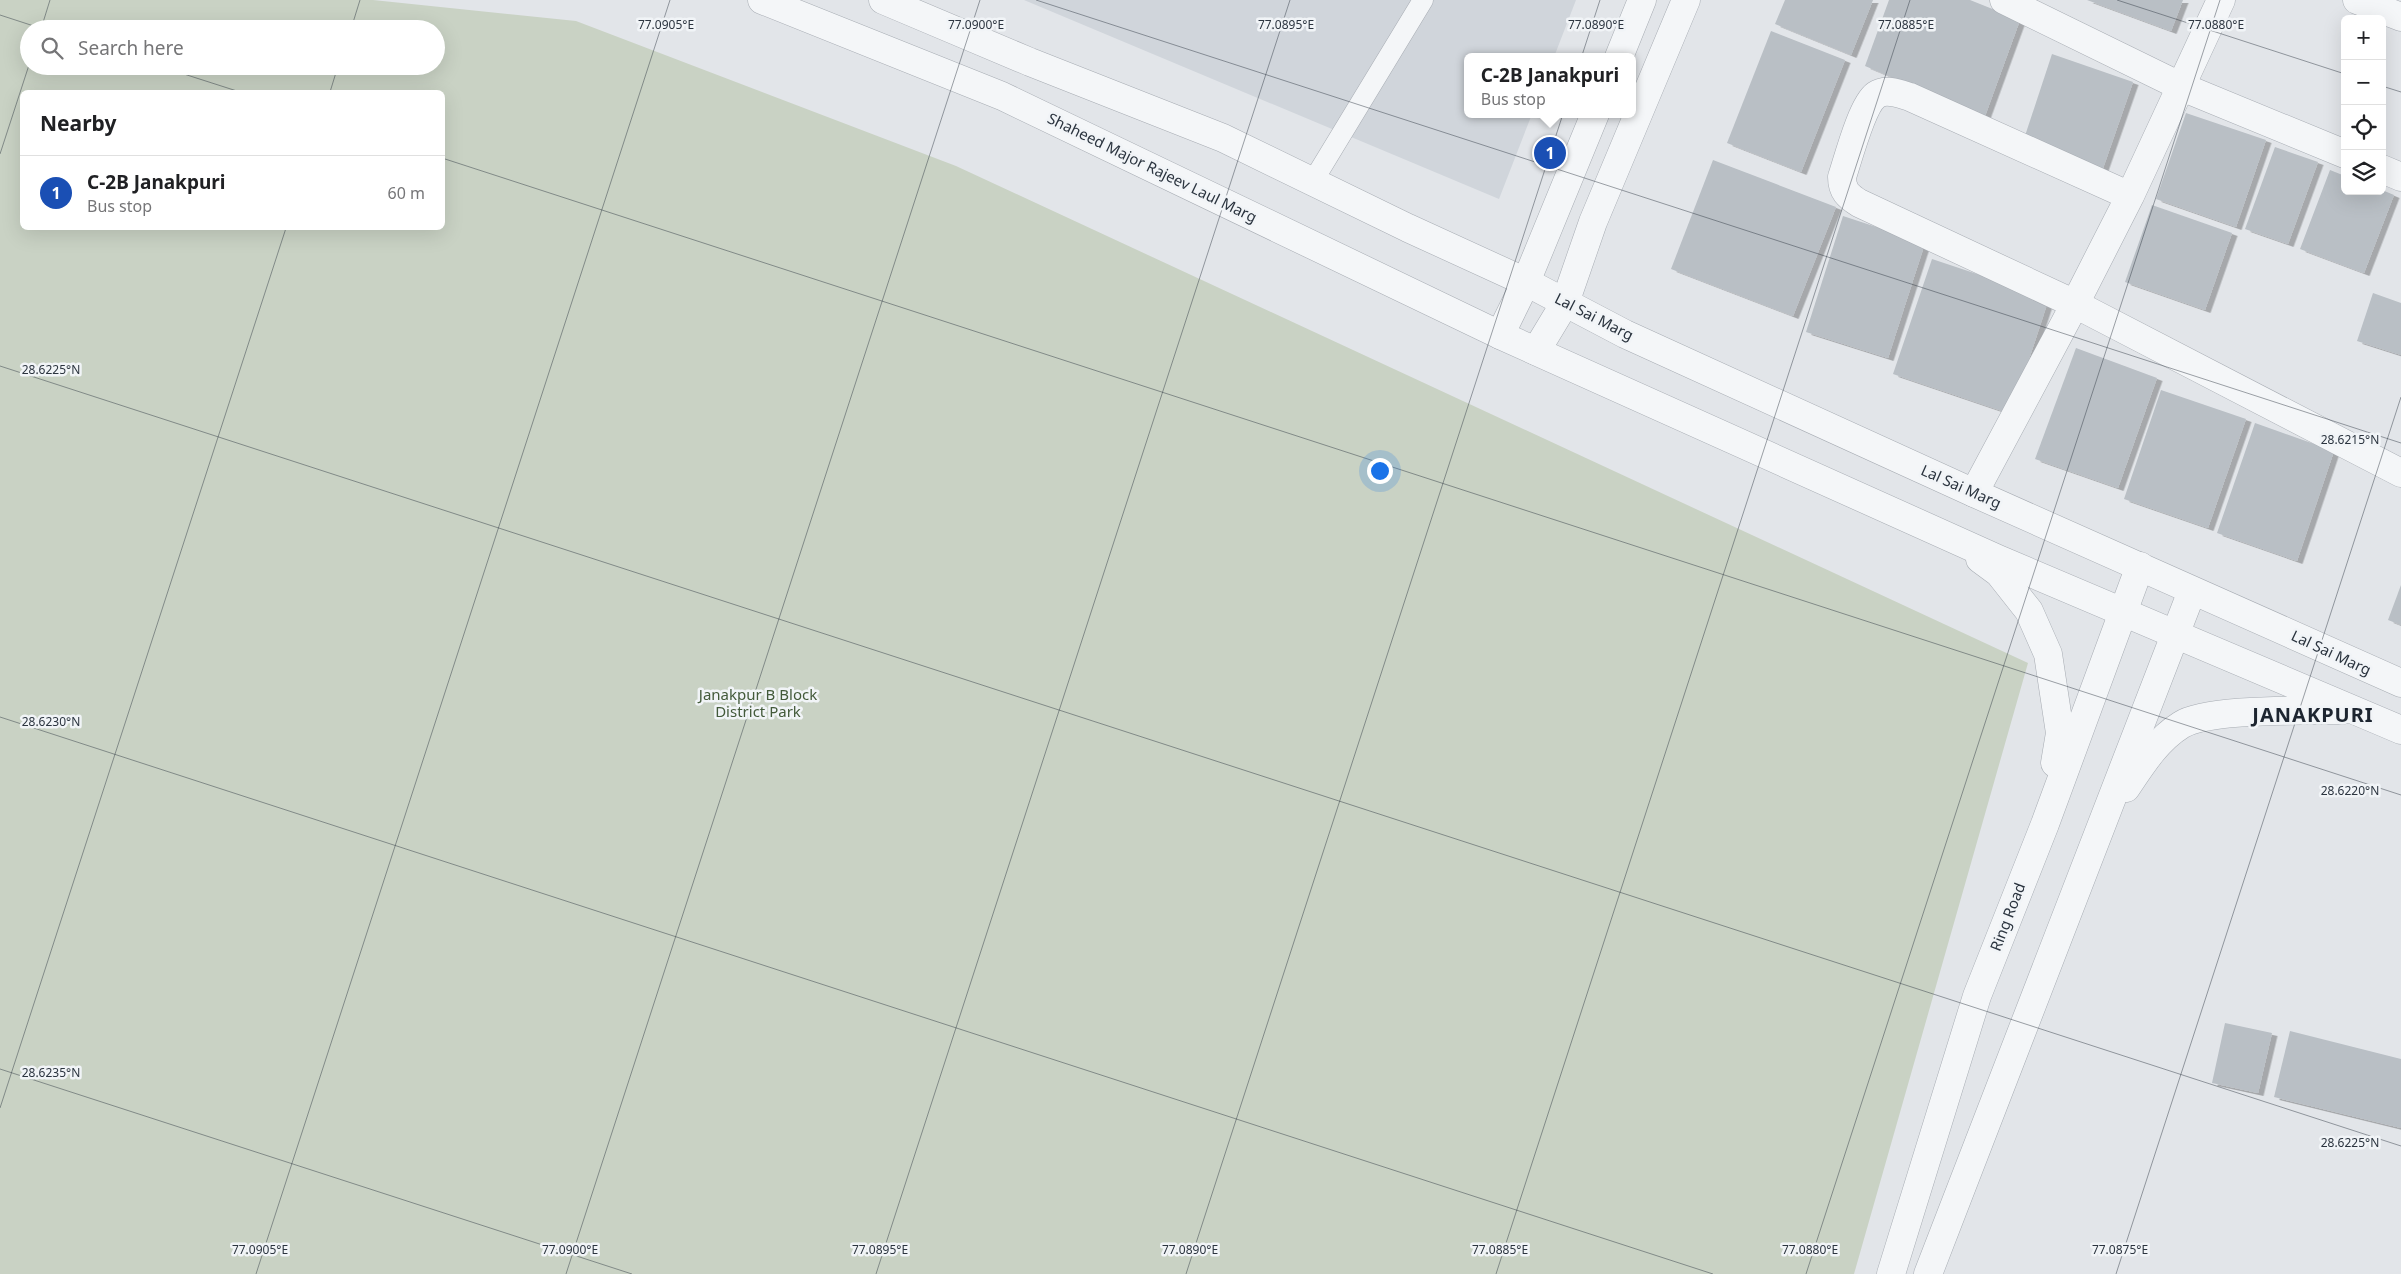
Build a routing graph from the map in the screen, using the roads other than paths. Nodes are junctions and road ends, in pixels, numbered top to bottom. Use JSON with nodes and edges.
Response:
{"nodes":[{"id":1,"x":762,"y":0,"type":"edge"},
{"id":2,"x":883,"y":0,"type":"edge"},
{"id":3,"x":1424,"y":0,"type":"edge"},
{"id":4,"x":1642,"y":0,"type":"edge"},
{"id":5,"x":1686,"y":0,"type":"edge"},
{"id":6,"x":2004,"y":0,"type":"edge"},
{"id":7,"x":2221,"y":0,"type":"edge"},
{"id":8,"x":2357,"y":0,"type":"edge"},
{"id":9,"x":2401,"y":17,"type":"edge"},
{"id":10,"x":1621,"y":53,"type":"edge"},
{"id":11,"x":2182,"y":87,"type":"junction"},
{"id":12,"x":1593,"y":118,"type":"edge"},
{"id":13,"x":2341,"y":152,"type":"edge"},
{"id":14,"x":2386,"y":171,"type":"edge"},
{"id":15,"x":2401,"y":177,"type":"edge"},
{"id":16,"x":1313,"y":181,"type":"junction"},
{"id":17,"x":2130,"y":196,"type":"junction"},
{"id":18,"x":1526,"y":282,"type":"junction"},
{"id":19,"x":1565,"y":303,"type":"junction"},
{"id":20,"x":2075,"y":304,"type":"junction"},
{"id":21,"x":1500,"y":335,"type":"junction"},
{"id":22,"x":1536,"y":351,"type":"junction"},
{"id":23,"x":2401,"y":473,"type":"edge"},
{"id":24,"x":1974,"y":493,"type":"junction"},
{"id":25,"x":1950,"y":537,"type":"junction"},
{"id":26,"x":2140,"y":566,"type":"junction"},
{"id":27,"x":2192,"y":591,"type":"junction"},
{"id":28,"x":2121,"y":612,"type":"junction"},
{"id":29,"x":2174,"y":635,"type":"junction"},
{"id":30,"x":2401,"y":683,"type":"edge"},
{"id":31,"x":2351,"y":710,"type":"junction"},
{"id":32,"x":2401,"y":730,"type":"edge"},
{"id":33,"x":2045,"y":824,"type":"junction"},
{"id":34,"x":2100,"y":826,"type":"junction"},
{"id":35,"x":1891,"y":1274,"type":"edge"},
{"id":36,"x":1928,"y":1274,"type":"edge"}],
"edges":[{"from":1,"to":21,"type":"street","name":"Shaheed Major Rajeev Laul Marg"},
{"from":2,"to":16,"type":"street"},
{"from":3,"to":16,"type":"lane"},
{"from":4,"to":10,"type":"street"},
{"from":5,"to":19,"type":"street"},
{"from":6,"to":11,"type":"street"},
{"from":7,"to":11,"type":"street"},
{"from":8,"to":9,"type":"street"},
{"from":11,"to":13,"type":"street"},
{"from":11,"to":17,"type":"street"},
{"from":12,"to":18,"type":"street"},
{"from":14,"to":15,"type":"street"},
{"from":16,"to":18,"type":"street"},
{"from":17,"to":20,"type":"street"},
{"from":17,"to":20,"type":"street"},
{"from":18,"to":19,"type":"street","name":"Lal Sai Marg"},
{"from":18,"to":21,"type":"street"},
{"from":19,"to":22,"type":"street"},
{"from":19,"to":24,"type":"street","name":"Lal Sai Marg"},
{"from":20,"to":23,"type":"street"},
{"from":20,"to":24,"type":"street"},
{"from":21,"to":22,"type":"street","name":"Shaheed Major Rajeev Laul Marg"},
{"from":22,"to":25,"type":"street"},
{"from":24,"to":26,"type":"street","name":"Lal Sai Marg"},
{"from":25,"to":28,"type":"street"},
{"from":25,"to":33,"type":"street"},
{"from":26,"to":27,"type":"street","name":"Lal Sai Marg"},
{"from":26,"to":28,"type":"street","name":"Ring Road"},
{"from":27,"to":29,"type":"street"},
{"from":27,"to":30,"type":"street","name":"Lal Sai Marg"},
{"from":28,"to":29,"type":"street"},
{"from":28,"to":33,"type":"street","name":"Ring Road"},
{"from":29,"to":31,"type":"street"},
{"from":29,"to":34,"type":"street"},
{"from":31,"to":32,"type":"street"},
{"from":31,"to":34,"type":"street"},
{"from":33,"to":35,"type":"street","name":"Ring Road"},
{"from":34,"to":36,"type":"street"}]}
